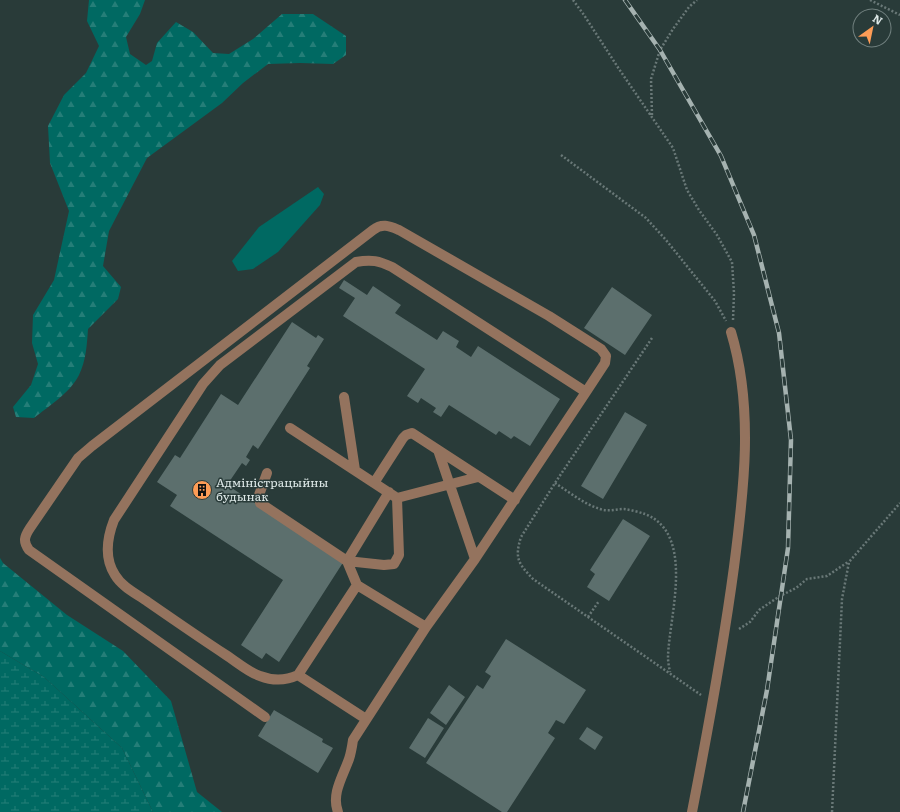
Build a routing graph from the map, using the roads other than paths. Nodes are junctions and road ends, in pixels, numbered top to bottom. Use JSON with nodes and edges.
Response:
{"nodes":[{"id":1,"x":732,"y":331,"type":"road end"},
{"id":2,"x":586,"y":392,"type":"junction"},
{"id":3,"x":344,"y":397,"type":"dead end"},
{"id":4,"x":290,"y":428,"type":"dead end"},
{"id":5,"x":438,"y":450,"type":"junction"},
{"id":6,"x":354,"y":470,"type":"junction"},
{"id":7,"x":267,"y":473,"type":"dead end"},
{"id":8,"x":478,"y":476,"type":"junction"},
{"id":9,"x":374,"y":483,"type":"junction"},
{"id":10,"x":450,"y":484,"type":"junction"},
{"id":11,"x":393,"y":495,"type":"junction"},
{"id":12,"x":515,"y":500,"type":"junction"},
{"id":13,"x":475,"y":559,"type":"junction"},
{"id":14,"x":347,"y":560,"type":"junction"},
{"id":15,"x":357,"y":585,"type":"junction"},
{"id":16,"x":426,"y":627,"type":"junction"},
{"id":17,"x":298,"y":675,"type":"junction"},
{"id":18,"x":265,"y":717,"type":"dead end"},
{"id":19,"x":366,"y":719,"type":"junction"},
{"id":20,"x":338,"y":812,"type":"edge"},
{"id":21,"x":692,"y":812,"type":"edge"}],
"edges":[{"from":1,"to":21,"type":"lane"},
{"from":2,"to":12,"type":"lane"},
{"from":2,"to":17,"type":"lane"},
{"from":2,"to":18,"type":"lane"},
{"from":3,"to":6,"type":"lane"},
{"from":4,"to":6,"type":"lane"},
{"from":5,"to":8,"type":"lane"},
{"from":5,"to":9,"type":"lane"},
{"from":5,"to":10,"type":"lane"},
{"from":6,"to":9,"type":"lane"},
{"from":7,"to":14,"type":"lane"},
{"from":8,"to":10,"type":"lane"},
{"from":8,"to":12,"type":"lane"},
{"from":9,"to":11,"type":"lane"},
{"from":10,"to":11,"type":"lane"},
{"from":10,"to":13,"type":"lane"},
{"from":11,"to":14,"type":"lane"},
{"from":11,"to":14,"type":"lane"},
{"from":12,"to":13,"type":"lane"},
{"from":13,"to":16,"type":"lane"},
{"from":14,"to":15,"type":"lane"},
{"from":15,"to":16,"type":"lane"},
{"from":15,"to":17,"type":"lane"},
{"from":16,"to":19,"type":"lane"},
{"from":17,"to":19,"type":"lane"},
{"from":19,"to":20,"type":"lane"}]}
